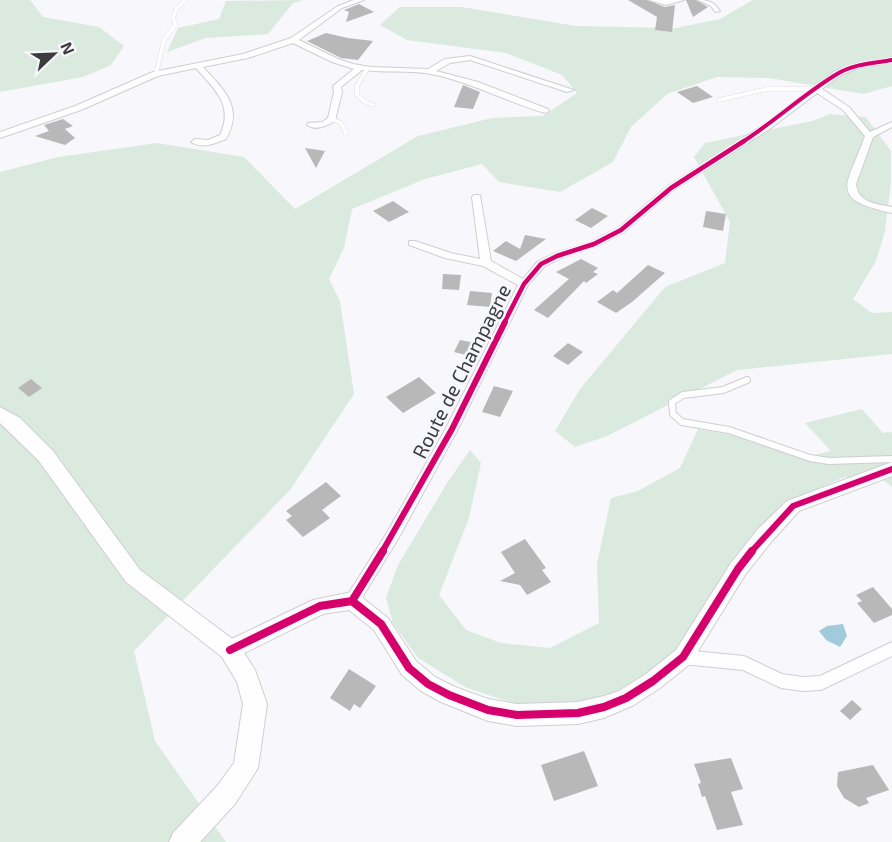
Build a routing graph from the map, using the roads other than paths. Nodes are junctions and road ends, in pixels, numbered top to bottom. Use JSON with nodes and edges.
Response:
{"nodes":[{"id":1,"x":185,"y":0,"type":"edge"},
{"id":2,"x":361,"y":0,"type":"edge"},
{"id":3,"x":652,"y":0,"type":"edge"},
{"id":4,"x":681,"y":0,"type":"edge"},
{"id":5,"x":700,"y":0,"type":"edge"},
{"id":6,"x":717,"y":11,"type":"dead end"},
{"id":7,"x":294,"y":40,"type":"junction"},
{"id":8,"x":892,"y":60,"type":"edge"},
{"id":9,"x":196,"y":65,"type":"junction"},
{"id":10,"x":363,"y":69,"type":"junction"},
{"id":11,"x":429,"y":72,"type":"junction"},
{"id":12,"x":156,"y":74,"type":"junction"},
{"id":13,"x":816,"y":89,"type":"junction"},
{"id":14,"x":570,"y":90,"type":"dead end"},
{"id":15,"x":719,"y":100,"type":"dead end"},
{"id":16,"x":374,"y":105,"type":"dead end"},
{"id":17,"x":545,"y":111,"type":"dead end"},
{"id":18,"x":332,"y":119,"type":"junction"},
{"id":19,"x":892,"y":124,"type":"edge"},
{"id":20,"x":311,"y":125,"type":"dead end"},
{"id":21,"x":346,"y":133,"type":"dead end"},
{"id":22,"x":0,"y":135,"type":"edge"},
{"id":23,"x":869,"y":136,"type":"junction"},
{"id":24,"x":195,"y":142,"type":"dead end"},
{"id":25,"x":477,"y":197,"type":"dead end"},
{"id":26,"x":892,"y":210,"type":"edge"},
{"id":27,"x":412,"y":243,"type":"dead end"},
{"id":28,"x":486,"y":263,"type":"junction"},
{"id":29,"x":524,"y":284,"type":"junction"},
{"id":30,"x":747,"y":380,"type":"dead end"},
{"id":31,"x":0,"y":414,"type":"edge"},
{"id":32,"x":892,"y":459,"type":"edge"},
{"id":33,"x":892,"y":469,"type":"edge"},
{"id":34,"x":351,"y":601,"type":"junction"},
{"id":35,"x":892,"y":649,"type":"edge"},
{"id":36,"x":230,"y":650,"type":"junction"},
{"id":37,"x":683,"y":657,"type":"junction"},
{"id":38,"x":182,"y":842,"type":"edge"}],
"edges":[{"from":1,"to":12,"type":"lane"},
{"from":2,"to":7,"type":"street"},
{"from":3,"to":4,"type":"street"},
{"from":5,"to":6,"type":"street"},
{"from":7,"to":9,"type":"street"},
{"from":7,"to":10,"type":"street"},
{"from":8,"to":13,"type":"street","name":"Route de Champagne"},
{"from":9,"to":12,"type":"street"},
{"from":9,"to":24,"type":"street"},
{"from":10,"to":11,"type":"street"},
{"from":10,"to":16,"type":"lane"},
{"from":10,"to":18,"type":"street"},
{"from":11,"to":14,"type":"street"},
{"from":11,"to":17,"type":"street"},
{"from":12,"to":22,"type":"street"},
{"from":13,"to":15,"type":"lane"},
{"from":13,"to":23,"type":"street"},
{"from":13,"to":29,"type":"street","name":"Route de Champagne"},
{"from":18,"to":20,"type":"street"},
{"from":18,"to":21,"type":"lane"},
{"from":19,"to":23,"type":"street"},
{"from":23,"to":26,"type":"street"},
{"from":25,"to":28,"type":"street"},
{"from":27,"to":28,"type":"street"},
{"from":28,"to":29,"type":"street"},
{"from":29,"to":34,"type":"street","name":"Route de Champagne"},
{"from":30,"to":32,"type":"lane"},
{"from":31,"to":36,"type":"main road"},
{"from":33,"to":37,"type":"street"},
{"from":34,"to":36,"type":"street"},
{"from":34,"to":37,"type":"street"},
{"from":35,"to":37,"type":"street"},
{"from":36,"to":38,"type":"main road"}]}
